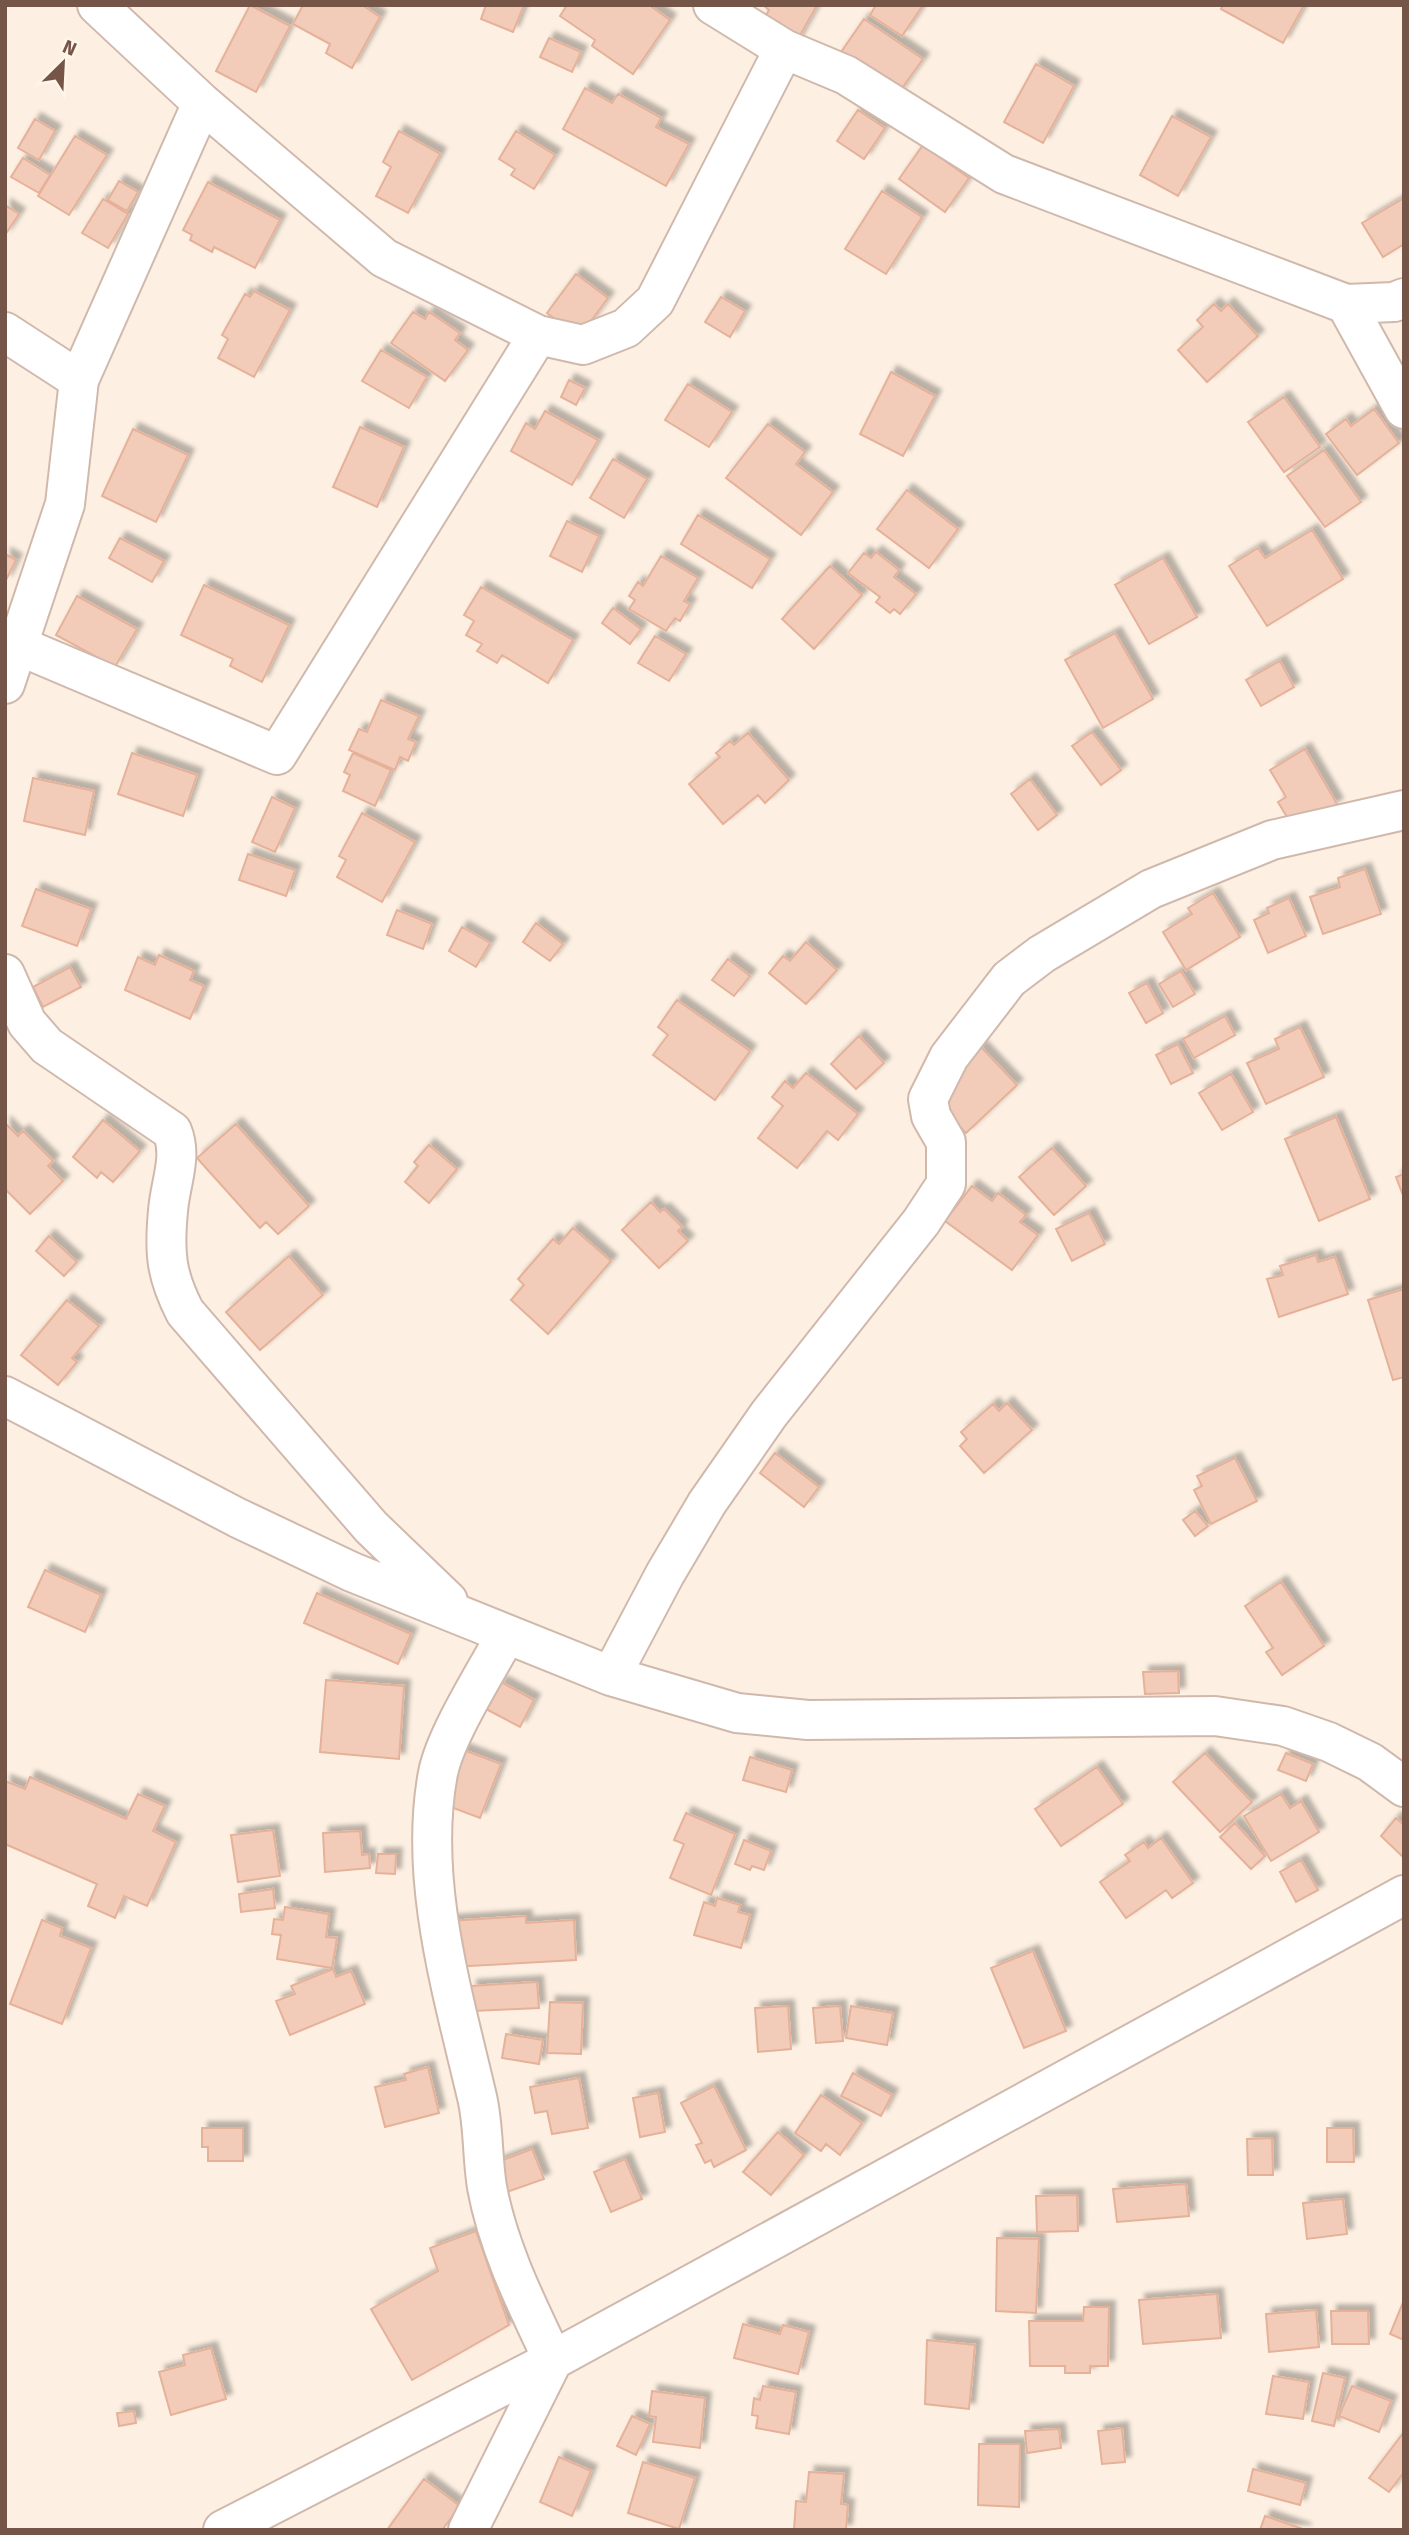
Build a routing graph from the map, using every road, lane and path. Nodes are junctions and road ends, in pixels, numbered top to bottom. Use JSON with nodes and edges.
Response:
{"nodes":[{"id":1,"x":97,"y":5,"type":"edge"},
{"id":2,"x":713,"y":5,"type":"edge"},
{"id":3,"x":784,"y":49,"type":"junction"},
{"id":4,"x":202,"y":103,"type":"junction"},
{"id":5,"x":1404,"y":298,"type":"edge"},
{"id":6,"x":1346,"y":304,"type":"junction"},
{"id":7,"x":5,"y":332,"type":"edge"},
{"id":8,"x":538,"y":335,"type":"junction"},
{"id":9,"x":79,"y":380,"type":"junction"},
{"id":10,"x":1404,"y":410,"type":"edge"},
{"id":11,"x":17,"y":645,"type":"junction"},
{"id":12,"x":5,"y":684,"type":"edge"},
{"id":13,"x":1404,"y":810,"type":"edge"},
{"id":14,"x":5,"y":974,"type":"edge"},
{"id":15,"x":5,"y":1396,"type":"edge"},
{"id":16,"x":471,"y":1621,"type":"junction"},
{"id":17,"x":506,"y":1635,"type":"junction"},
{"id":18,"x":611,"y":1676,"type":"junction"},
{"id":19,"x":1404,"y":1787,"type":"edge"},
{"id":20,"x":1404,"y":1895,"type":"edge"},
{"id":21,"x":553,"y":2360,"type":"junction"},
{"id":22,"x":223,"y":2530,"type":"edge"},
{"id":23,"x":468,"y":2530,"type":"edge"}],
"edges":[{"from":1,"to":4,"type":"street"},
{"from":2,"to":3,"type":"street"},
{"from":3,"to":6,"type":"street"},
{"from":3,"to":8,"type":"street"},
{"from":4,"to":8,"type":"street"},
{"from":4,"to":9,"type":"street"},
{"from":5,"to":6,"type":"street"},
{"from":6,"to":10,"type":"street"},
{"from":7,"to":9,"type":"street"},
{"from":8,"to":11,"type":"street"},
{"from":9,"to":11,"type":"street"},
{"from":11,"to":12,"type":"street"},
{"from":13,"to":18,"type":"street"},
{"from":14,"to":16,"type":"street"},
{"from":15,"to":16,"type":"street"},
{"from":16,"to":17,"type":"street"},
{"from":17,"to":18,"type":"street"},
{"from":17,"to":21,"type":"street"},
{"from":18,"to":19,"type":"street"},
{"from":20,"to":21,"type":"street"},
{"from":21,"to":22,"type":"street"},
{"from":21,"to":23,"type":"street"}]}
